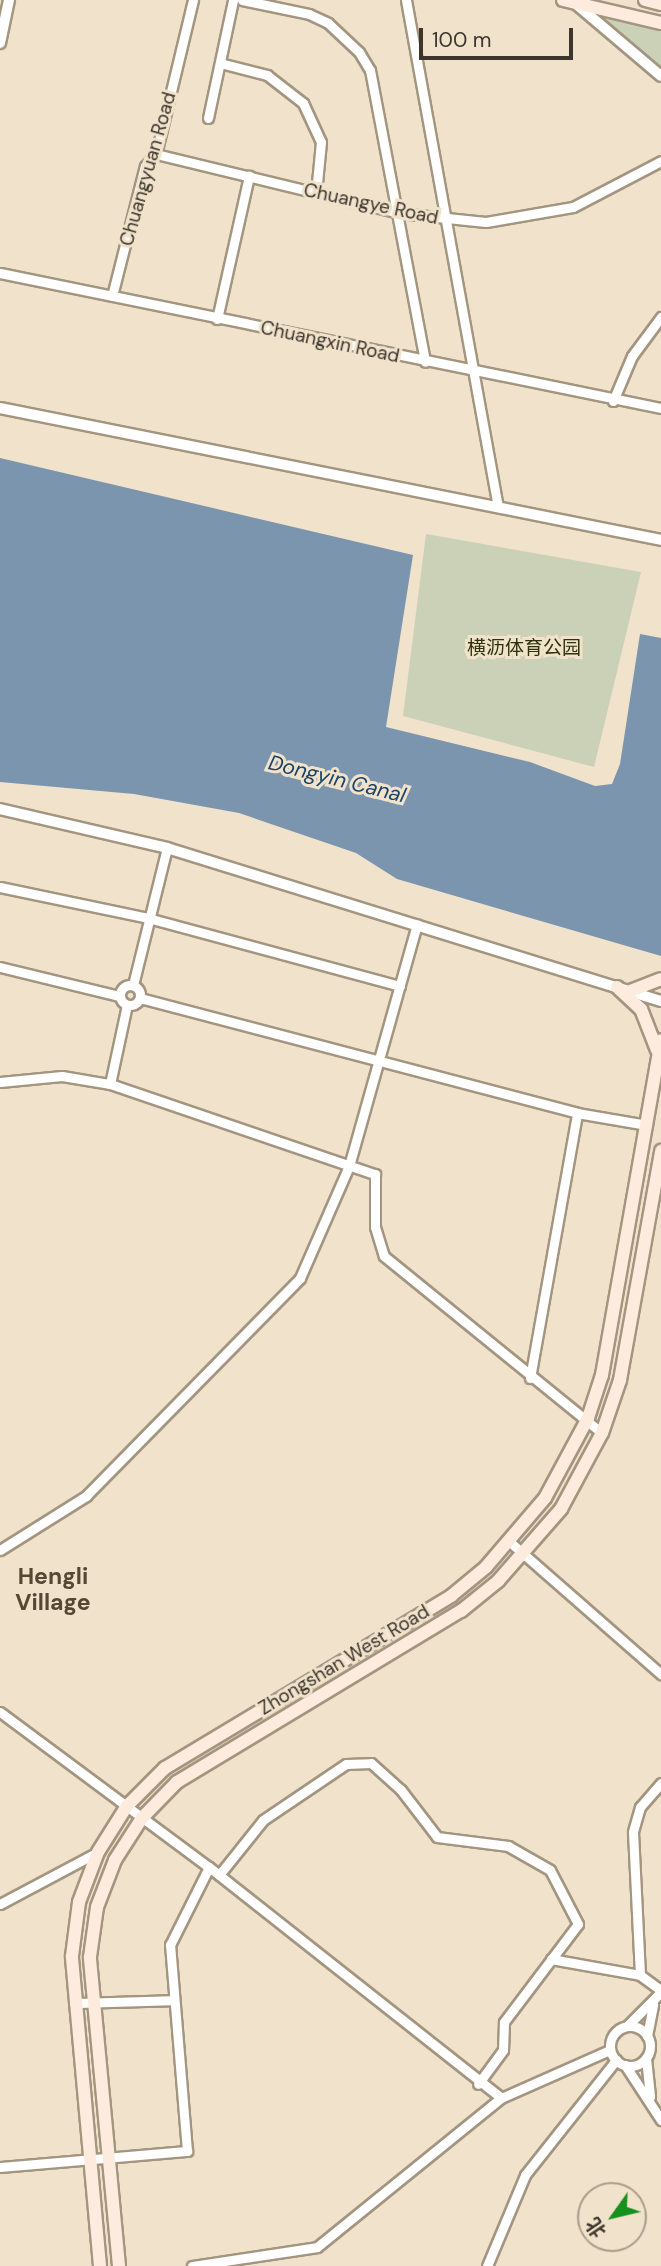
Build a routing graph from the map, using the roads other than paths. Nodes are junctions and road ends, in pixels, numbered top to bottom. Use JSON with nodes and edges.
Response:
{"nodes":[{"id":1,"x":9,"y":0,"type":"edge"},
{"id":2,"x":193,"y":0,"type":"edge"},
{"id":3,"x":233,"y":0,"type":"edge"},
{"id":4,"x":242,"y":0,"type":"edge"},
{"id":5,"x":406,"y":0,"type":"edge"},
{"id":6,"x":645,"y":0,"type":"edge"},
{"id":7,"x":569,"y":2,"type":"edge"},
{"id":8,"x":661,"y":4,"type":"edge"},
{"id":9,"x":661,"y":23,"type":"edge"},
{"id":10,"x":0,"y":43,"type":"edge"},
{"id":11,"x":220,"y":63,"type":"junction"},
{"id":12,"x":661,"y":76,"type":"edge"},
{"id":13,"x":208,"y":118,"type":"dead end"},
{"id":14,"x":156,"y":154,"type":"junction"},
{"id":15,"x":661,"y":161,"type":"edge"},
{"id":16,"x":249,"y":176,"type":"junction"},
{"id":17,"x":316,"y":193,"type":"junction"},
{"id":18,"x":398,"y":213,"type":"junction"},
{"id":19,"x":446,"y":220,"type":"junction"},
{"id":20,"x":0,"y":273,"type":"edge"},
{"id":21,"x":112,"y":296,"type":"junction"},
{"id":22,"x":661,"y":317,"type":"edge"},
{"id":23,"x":218,"y":319,"type":"junction"},
{"id":24,"x":425,"y":362,"type":"junction"},
{"id":25,"x":473,"y":372,"type":"junction"},
{"id":26,"x":613,"y":401,"type":"junction"},
{"id":27,"x":0,"y":408,"type":"edge"},
{"id":28,"x":661,"y":408,"type":"edge"},
{"id":29,"x":498,"y":508,"type":"junction"},
{"id":30,"x":661,"y":540,"type":"edge"},
{"id":31,"x":0,"y":809,"type":"edge"},
{"id":32,"x":167,"y":848,"type":"junction"},
{"id":33,"x":0,"y":887,"type":"edge"},
{"id":34,"x":148,"y":918,"type":"junction"},
{"id":35,"x":417,"y":924,"type":"junction"},
{"id":36,"x":0,"y":967,"type":"edge"},
{"id":37,"x":661,"y":979,"type":"edge"},
{"id":38,"x":133,"y":985,"type":"junction"},
{"id":39,"x":400,"y":986,"type":"junction"},
{"id":40,"x":624,"y":989,"type":"junction"},
{"id":41,"x":119,"y":996,"type":"junction"},
{"id":42,"x":140,"y":998,"type":"junction"},
{"id":43,"x":661,"y":1001,"type":"edge"},
{"id":44,"x":127,"y":1005,"type":"junction"},
{"id":45,"x":661,"y":1040,"type":"edge"},
{"id":46,"x":658,"y":1059,"type":"junction"},
{"id":47,"x":379,"y":1062,"type":"junction"},
{"id":48,"x":0,"y":1082,"type":"edge"},
{"id":49,"x":110,"y":1084,"type":"junction"},
{"id":50,"x":577,"y":1113,"type":"junction"},
{"id":51,"x":647,"y":1125,"type":"junction"},
{"id":52,"x":661,"y":1152,"type":"edge"},
{"id":53,"x":349,"y":1166,"type":"junction"},
{"id":54,"x":530,"y":1378,"type":"junction"},
{"id":55,"x":587,"y":1421,"type":"junction"},
{"id":56,"x":602,"y":1433,"type":"junction"},
{"id":57,"x":510,"y":1542,"type":"junction"},
{"id":58,"x":0,"y":1550,"type":"edge"},
{"id":59,"x":524,"y":1555,"type":"junction"},
{"id":60,"x":661,"y":1674,"type":"edge"},
{"id":61,"x":0,"y":1712,"type":"edge"},
{"id":62,"x":661,"y":1783,"type":"edge"},
{"id":63,"x":127,"y":1806,"type":"junction"},
{"id":64,"x":142,"y":1818,"type":"junction"},
{"id":65,"x":98,"y":1852,"type":"junction"},
{"id":66,"x":209,"y":1867,"type":"junction"},
{"id":67,"x":219,"y":1875,"type":"junction"},
{"id":68,"x":0,"y":1904,"type":"edge"},
{"id":69,"x":551,"y":1959,"type":"junction"},
{"id":70,"x":640,"y":1975,"type":"junction"},
{"id":71,"x":661,"y":1991,"type":"edge"},
{"id":72,"x":174,"y":2000,"type":"junction"},
{"id":73,"x":74,"y":2003,"type":"junction"},
{"id":74,"x":93,"y":2003,"type":"junction"},
{"id":75,"x":653,"y":2006,"type":"junction"},
{"id":76,"x":628,"y":2025,"type":"junction"},
{"id":77,"x":647,"y":2036,"type":"junction"},
{"id":78,"x":610,"y":2050,"type":"junction"},
{"id":79,"x":646,"y":2057,"type":"junction"},
{"id":80,"x":615,"y":2060,"type":"junction"},
{"id":81,"x":625,"y":2065,"type":"junction"},
{"id":82,"x":478,"y":2084,"type":"junction"},
{"id":83,"x":501,"y":2098,"type":"junction"},
{"id":84,"x":650,"y":2098,"type":"junction"},
{"id":85,"x":661,"y":2120,"type":"edge"},
{"id":86,"x":108,"y":2158,"type":"junction"},
{"id":87,"x":90,"y":2159,"type":"junction"},
{"id":88,"x":0,"y":2167,"type":"edge"},
{"id":89,"x":100,"y":2266,"type":"edge"},
{"id":90,"x":119,"y":2266,"type":"edge"},
{"id":91,"x":192,"y":2266,"type":"edge"},
{"id":92,"x":488,"y":2266,"type":"edge"}],
"edges":[{"from":1,"to":10,"type":"street"},
{"from":2,"to":14,"type":"street","name":"Chuangyuan Road"},
{"from":3,"to":11,"type":"street"},
{"from":4,"to":18,"type":"street"},
{"from":5,"to":19,"type":"street"},
{"from":6,"to":8,"type":"main road"},
{"from":7,"to":9,"type":"main road"},
{"from":7,"to":12,"type":"street"},
{"from":11,"to":13,"type":"street"},
{"from":11,"to":17,"type":"street"},
{"from":14,"to":16,"type":"street","name":"Chuangye Road"},
{"from":14,"to":21,"type":"street","name":"Chuangyuan Road"},
{"from":15,"to":19,"type":"street","name":"Chuangye Road"},
{"from":16,"to":17,"type":"street","name":"Chuangye Road"},
{"from":16,"to":23,"type":"street"},
{"from":17,"to":18,"type":"street","name":"Chuangye Road"},
{"from":18,"to":19,"type":"street","name":"Chuangye Road"},
{"from":18,"to":24,"type":"street"},
{"from":19,"to":25,"type":"street"},
{"from":20,"to":21,"type":"street","name":"Chuangxin Road"},
{"from":21,"to":23,"type":"street","name":"Chuangxin Road"},
{"from":22,"to":26,"type":"street"},
{"from":23,"to":24,"type":"street","name":"Chuangxin Road"},
{"from":24,"to":25,"type":"street","name":"Chuangxin Road"},
{"from":25,"to":26,"type":"street","name":"Chuangxin Road"},
{"from":25,"to":29,"type":"street"},
{"from":26,"to":28,"type":"street","name":"Chuangxin Road"},
{"from":27,"to":29,"type":"street"},
{"from":29,"to":30,"type":"street"},
{"from":31,"to":32,"type":"street"},
{"from":32,"to":34,"type":"street"},
{"from":32,"to":35,"type":"street"},
{"from":33,"to":34,"type":"street"},
{"from":34,"to":38,"type":"street"},
{"from":34,"to":39,"type":"street"},
{"from":35,"to":39,"type":"street"},
{"from":35,"to":40,"type":"street"},
{"from":36,"to":41,"type":"street"},
{"from":37,"to":40,"type":"main road"},
{"from":38,"to":41,"type":"street"},
{"from":38,"to":42,"type":"street"},
{"from":39,"to":47,"type":"street"},
{"from":40,"to":43,"type":"street"},
{"from":40,"to":46,"type":"main road"},
{"from":41,"to":44,"type":"street"},
{"from":42,"to":44,"type":"street"},
{"from":42,"to":47,"type":"street"},
{"from":44,"to":49,"type":"street"},
{"from":45,"to":46,"type":"main road","name":"Zhongshan West Road"},
{"from":46,"to":51,"type":"main road","name":"Zhongshan West Road"},
{"from":47,"to":50,"type":"street"},
{"from":47,"to":53,"type":"street"},
{"from":48,"to":49,"type":"street"},
{"from":49,"to":53,"type":"street"},
{"from":50,"to":51,"type":"street"},
{"from":50,"to":54,"type":"street"},
{"from":51,"to":55,"type":"main road","name":"Zhongshan West Road"},
{"from":52,"to":56,"type":"main road","name":"Zhongshan West Road"},
{"from":53,"to":54,"type":"street"},
{"from":53,"to":58,"type":"street"},
{"from":54,"to":55,"type":"street"},
{"from":55,"to":56,"type":"street"},
{"from":55,"to":57,"type":"main road","name":"Zhongshan West Road"},
{"from":56,"to":59,"type":"main road","name":"Zhongshan West Road"},
{"from":57,"to":59,"type":"street"},
{"from":57,"to":63,"type":"main road","name":"Zhongshan West Road"},
{"from":59,"to":60,"type":"street"},
{"from":59,"to":64,"type":"main road","name":"Zhongshan West Road"},
{"from":61,"to":63,"type":"street"},
{"from":62,"to":70,"type":"street"},
{"from":63,"to":64,"type":"street"},
{"from":63,"to":65,"type":"main road","name":"Zhongshan West Road"},
{"from":64,"to":66,"type":"street"},
{"from":64,"to":74,"type":"main road","name":"Zhongshan West Road"},
{"from":65,"to":68,"type":"street"},
{"from":65,"to":73,"type":"main road","name":"Zhongshan West Road"},
{"from":66,"to":67,"type":"street"},
{"from":66,"to":72,"type":"street"},
{"from":67,"to":69,"type":"street"},
{"from":67,"to":82,"type":"street"},
{"from":69,"to":70,"type":"street"},
{"from":69,"to":82,"type":"street"},
{"from":70,"to":71,"type":"street"},
{"from":71,"to":75,"type":"street"},
{"from":72,"to":74,"type":"street"},
{"from":72,"to":86,"type":"street"},
{"from":73,"to":74,"type":"street"},
{"from":73,"to":87,"type":"main road","name":"Zhongshan West Road"},
{"from":74,"to":86,"type":"main road","name":"Zhongshan West Road"},
{"from":75,"to":76,"type":"street"},
{"from":75,"to":77,"type":"street"},
{"from":76,"to":77,"type":"street"},
{"from":76,"to":78,"type":"street"},
{"from":77,"to":79,"type":"street"},
{"from":78,"to":80,"type":"street"},
{"from":78,"to":83,"type":"street"},
{"from":79,"to":81,"type":"street"},
{"from":79,"to":84,"type":"street"},
{"from":80,"to":81,"type":"street"},
{"from":80,"to":92,"type":"street"},
{"from":81,"to":84,"type":"street"},
{"from":82,"to":83,"type":"street"},
{"from":83,"to":91,"type":"street"},
{"from":84,"to":85,"type":"street"},
{"from":86,"to":87,"type":"street"},
{"from":86,"to":90,"type":"main road","name":"Zhongshan West Road"},
{"from":87,"to":88,"type":"street"},
{"from":87,"to":89,"type":"main road","name":"Zhongshan West Road"}]}
